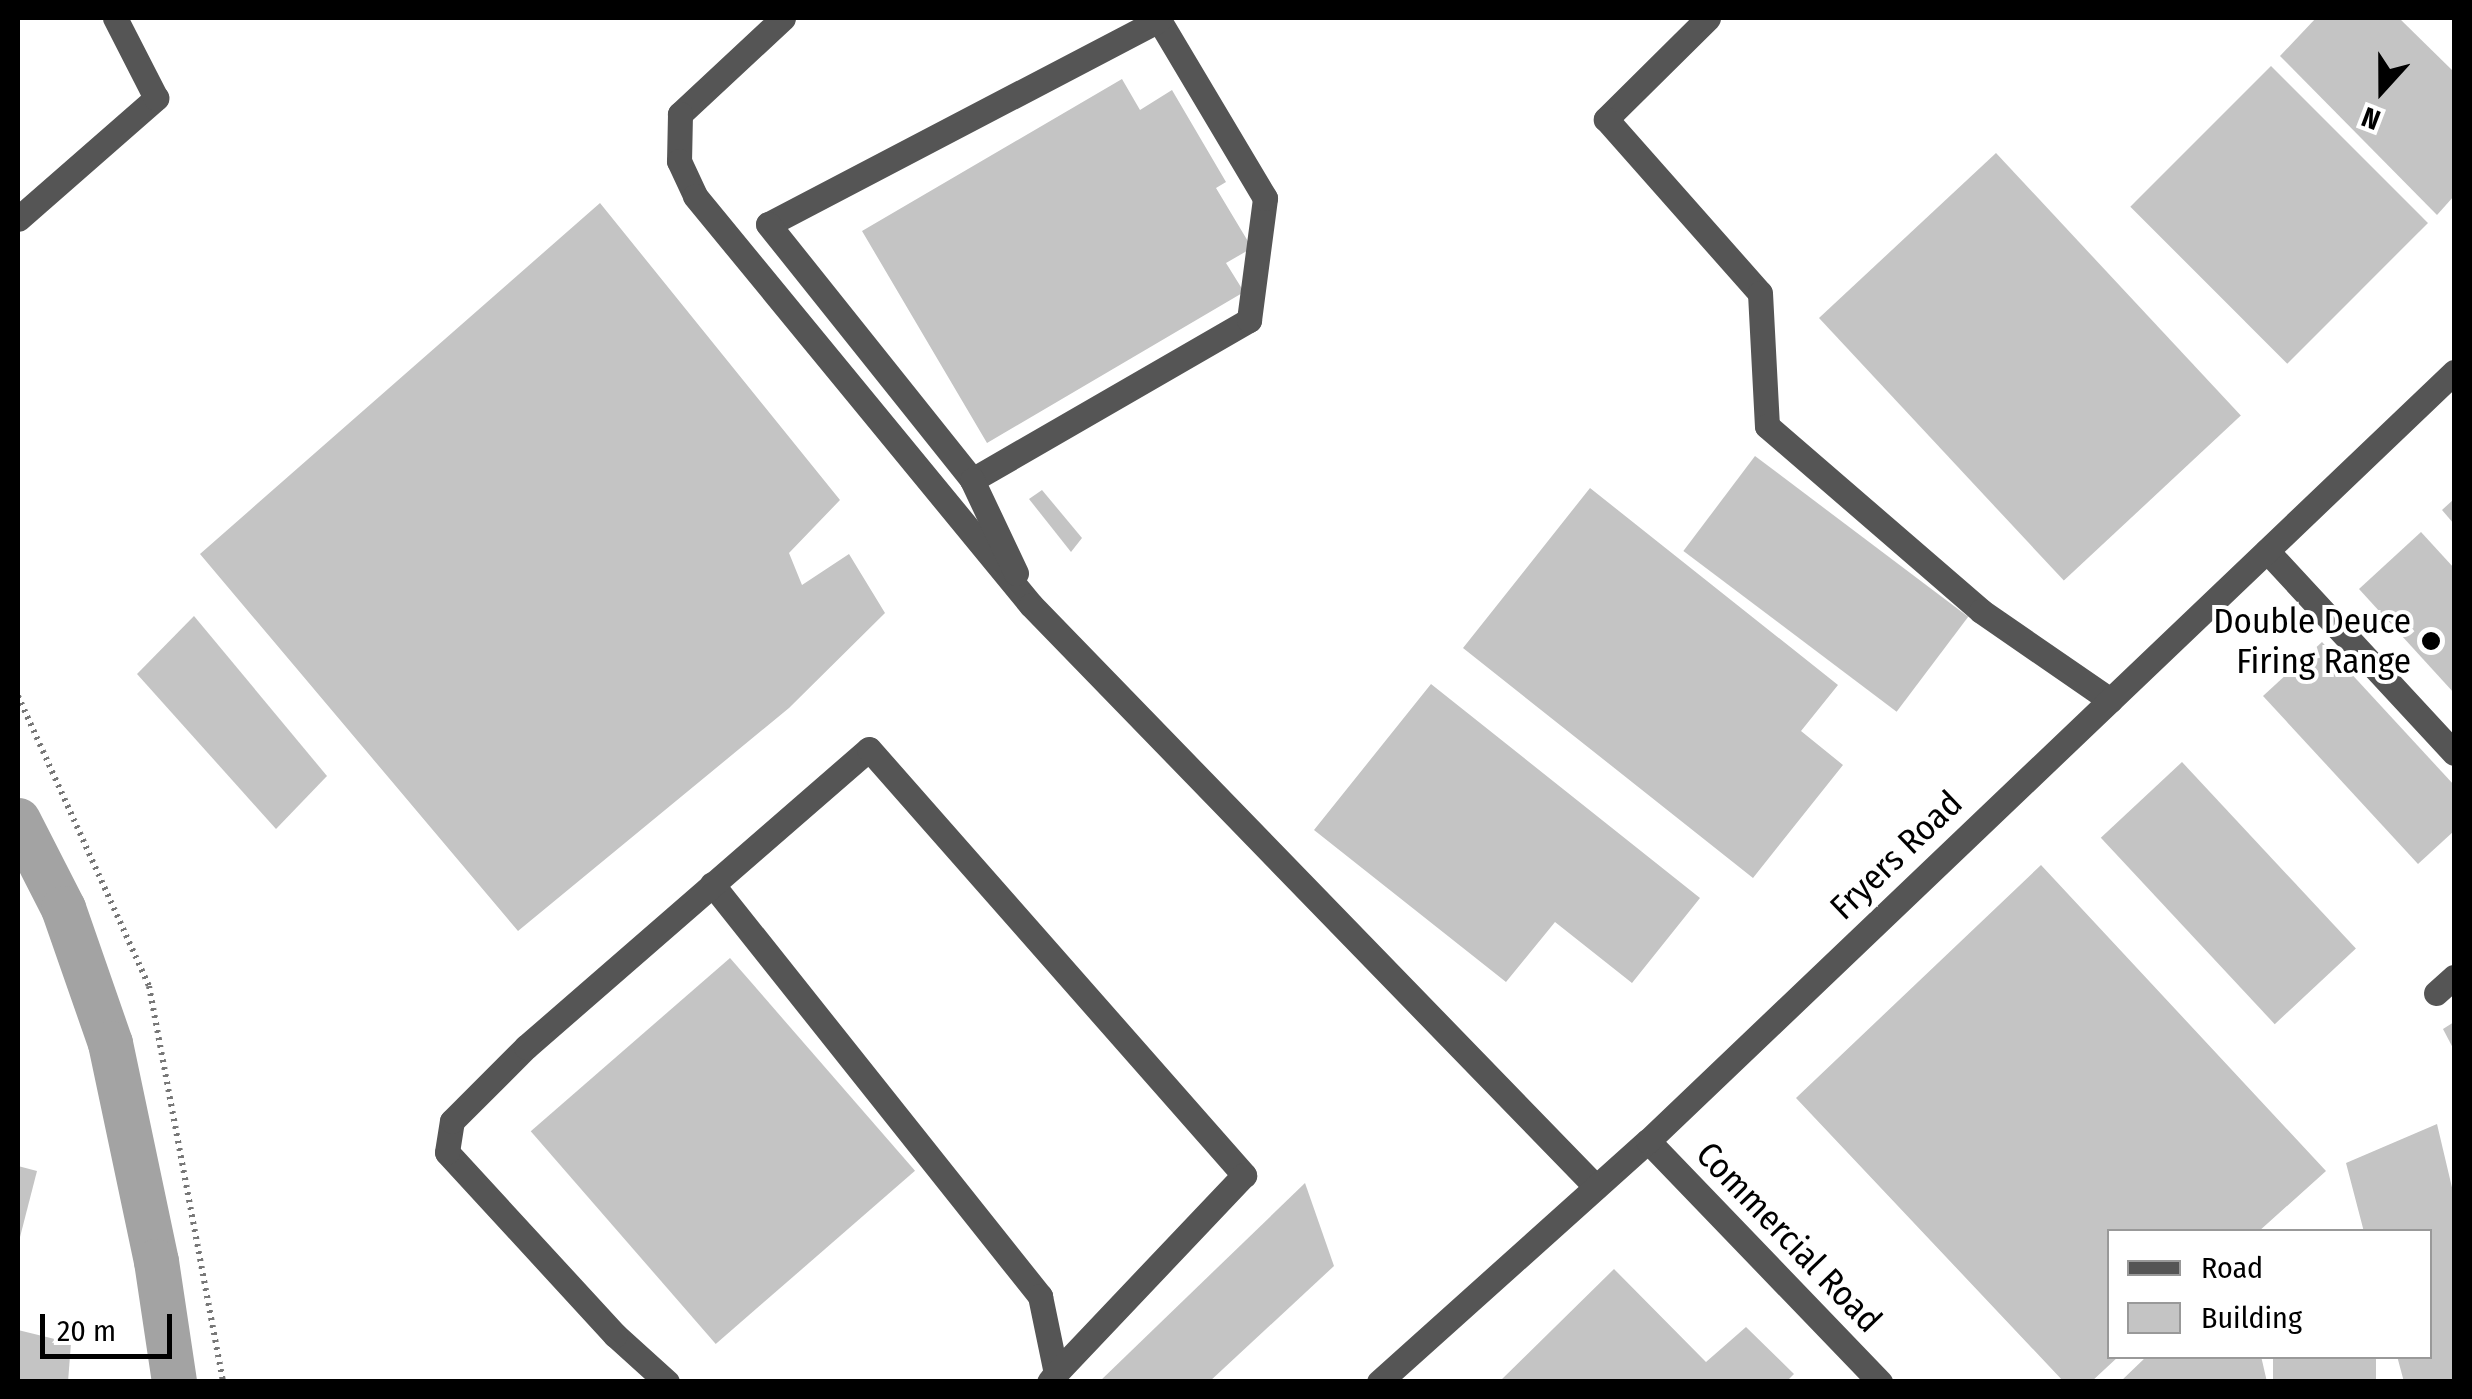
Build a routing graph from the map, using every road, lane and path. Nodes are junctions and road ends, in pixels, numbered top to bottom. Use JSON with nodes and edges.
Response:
{"nodes":[{"id":1,"x":783,"y":18,"type":"edge"},
{"id":2,"x":1708,"y":18,"type":"edge"},
{"id":3,"x":116,"y":21,"type":"edge"},
{"id":4,"x":18,"y":219,"type":"edge"},
{"id":5,"x":2454,"y":372,"type":"edge"},
{"id":6,"x":972,"y":480,"type":"junction"},
{"id":7,"x":2267,"y":551,"type":"junction"},
{"id":8,"x":1031,"y":605,"type":"junction"},
{"id":9,"x":18,"y":696,"type":"edge"},
{"id":10,"x":2110,"y":700,"type":"junction"},
{"id":11,"x":2454,"y":753,"type":"edge"},
{"id":12,"x":712,"y":884,"type":"junction"},
{"id":13,"x":1648,"y":1140,"type":"junction"},
{"id":14,"x":1596,"y":1187,"type":"junction"},
{"id":15,"x":1053,"y":1377,"type":"edge"},
{"id":16,"x":223,"y":1382,"type":"edge"},
{"id":17,"x":666,"y":1382,"type":"edge"},
{"id":18,"x":1379,"y":1382,"type":"edge"},
{"id":19,"x":1880,"y":1382,"type":"edge"}],
"edges":[{"from":1,"to":8,"type":"street"},
{"from":2,"to":10,"type":"street"},
{"from":3,"to":4,"type":"street"},
{"from":5,"to":7,"type":"street","name":"Fryers Road"},
{"from":6,"to":6,"type":"street"},
{"from":6,"to":8,"type":"street"},
{"from":7,"to":10,"type":"street","name":"Fryers Road"},
{"from":7,"to":11,"type":"street"},
{"from":8,"to":14,"type":"street"},
{"from":9,"to":16,"type":"path"},
{"from":10,"to":13,"type":"street","name":"Fryers Road"},
{"from":12,"to":15,"type":"street"},
{"from":12,"to":15,"type":"street"},
{"from":12,"to":17,"type":"street"},
{"from":13,"to":14,"type":"street","name":"Fryers Road"},
{"from":13,"to":19,"type":"street","name":"Commercial Road"},
{"from":14,"to":18,"type":"street","name":"Fryers Road"}]}
